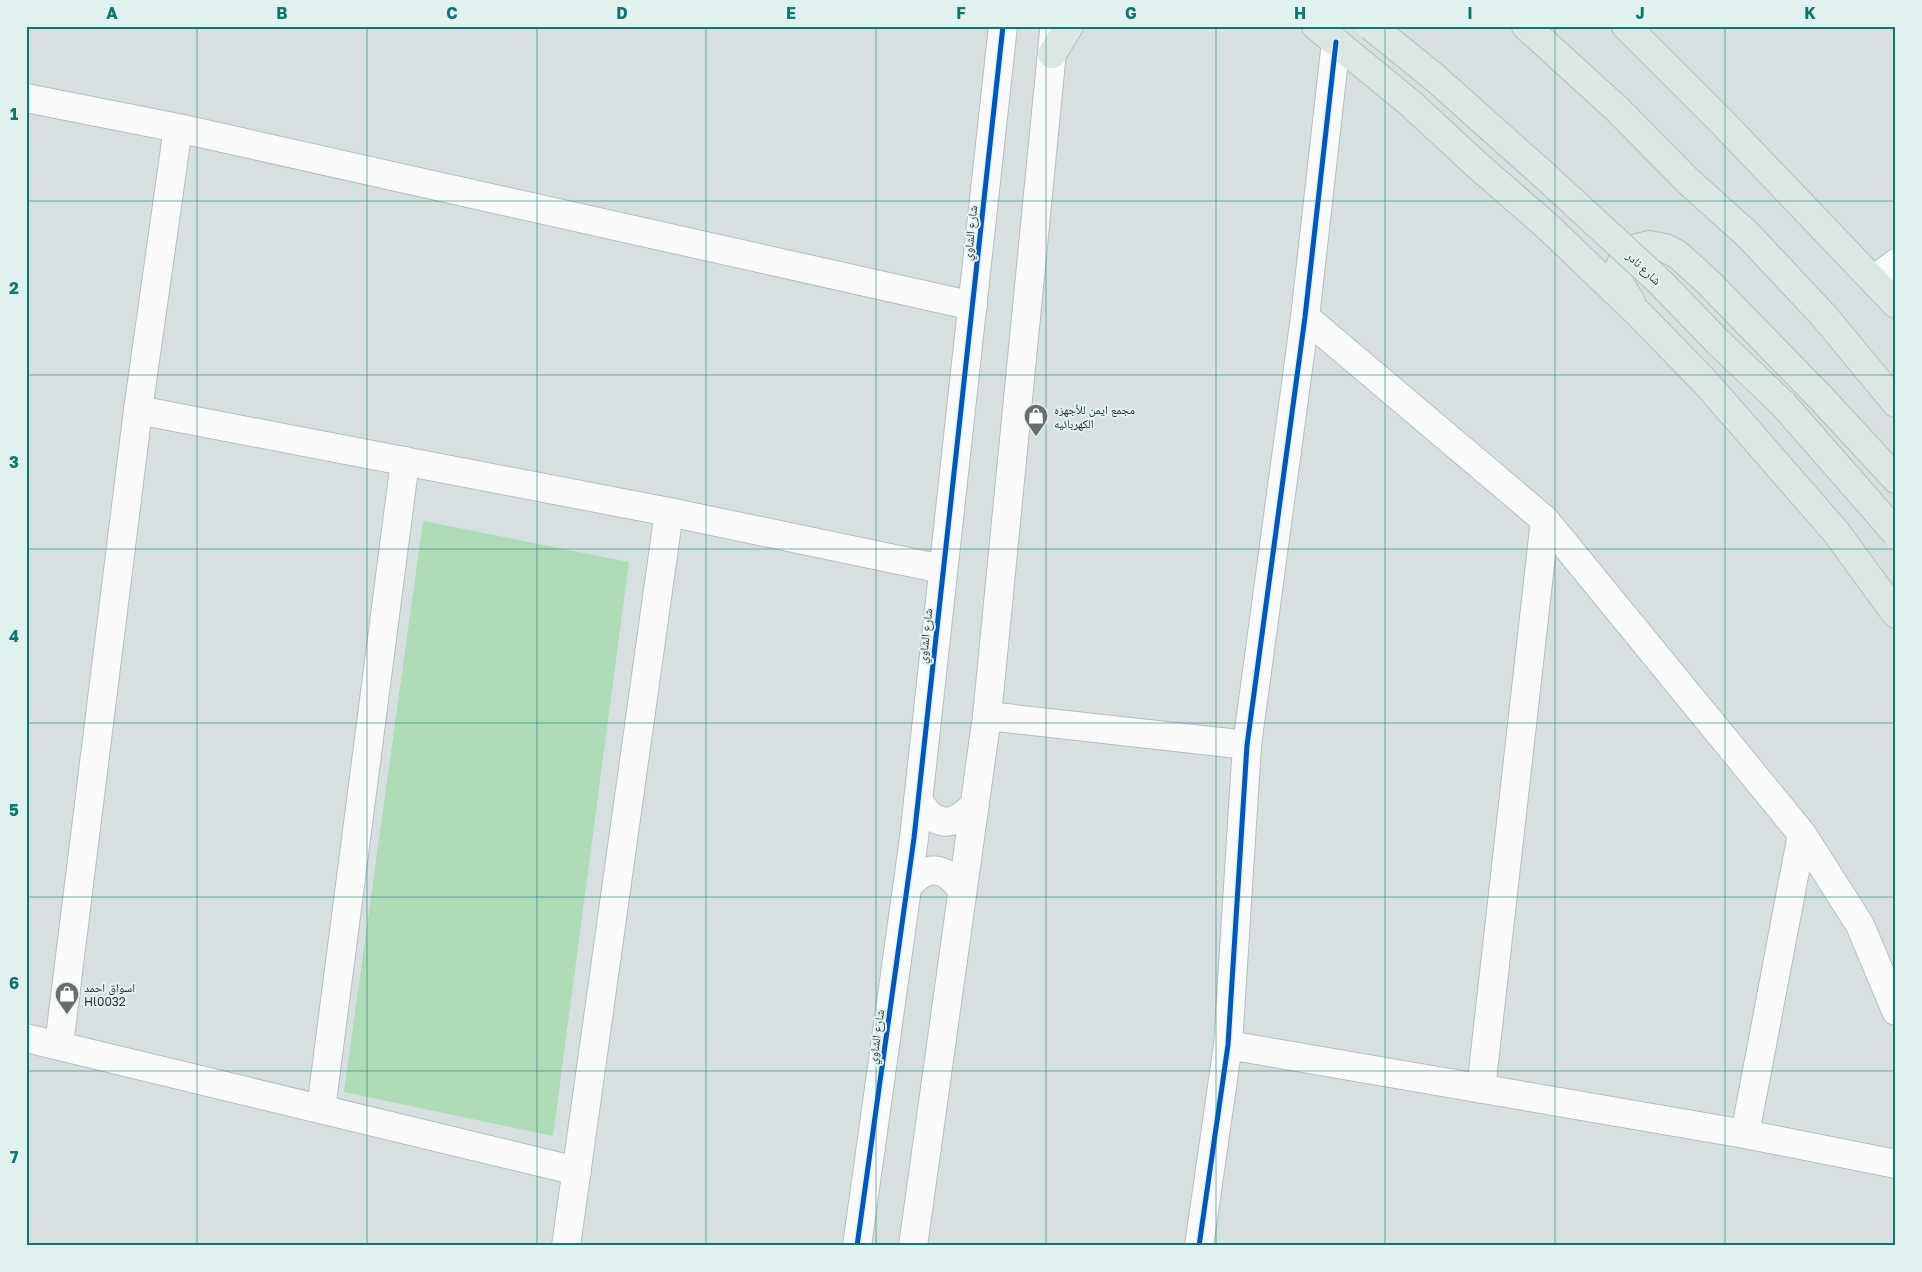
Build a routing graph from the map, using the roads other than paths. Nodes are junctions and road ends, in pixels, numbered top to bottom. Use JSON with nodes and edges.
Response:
{"nodes":[{"id":1,"x":1003,"y":26,"type":"edge"},
{"id":2,"x":1055,"y":26,"type":"edge"},
{"id":3,"x":1069,"y":26,"type":"edge"},
{"id":4,"x":1370,"y":26,"type":"edge"},
{"id":5,"x":1526,"y":26,"type":"edge"},
{"id":6,"x":1626,"y":26,"type":"edge"},
{"id":7,"x":1326,"y":34,"type":"edge"},
{"id":8,"x":1052,"y":54,"type":"junction"},
{"id":9,"x":26,"y":98,"type":"edge"},
{"id":10,"x":178,"y":128,"type":"junction"},
{"id":11,"x":1896,"y":263,"type":"edge"},
{"id":12,"x":1874,"y":280,"type":"junction"},
{"id":13,"x":1896,"y":304,"type":"edge"},
{"id":14,"x":973,"y":306,"type":"junction"},
{"id":15,"x":1640,"y":315,"type":"junction"},
{"id":16,"x":1305,"y":317,"type":"junction"},
{"id":17,"x":1896,"y":403,"type":"edge"},
{"id":18,"x":138,"y":410,"type":"junction"},
{"id":19,"x":405,"y":461,"type":"junction"},
{"id":20,"x":1896,"y":478,"type":"edge"},
{"id":21,"x":669,"y":512,"type":"junction"},
{"id":22,"x":1545,"y":520,"type":"junction"},
{"id":23,"x":1896,"y":532,"type":"edge"},
{"id":24,"x":942,"y":569,"type":"junction"},
{"id":25,"x":1896,"y":614,"type":"edge"},
{"id":26,"x":987,"y":716,"type":"junction"},
{"id":27,"x":1247,"y":745,"type":"junction"},
{"id":28,"x":918,"y":799,"type":"junction"},
{"id":29,"x":974,"y":806,"type":"junction"},
{"id":30,"x":1802,"y":834,"type":"junction"},
{"id":31,"x":907,"y":887,"type":"junction"},
{"id":32,"x":962,"y":890,"type":"junction"},
{"id":33,"x":1896,"y":1011,"type":"edge"},
{"id":34,"x":26,"y":1038,"type":"edge"},
{"id":35,"x":59,"y":1045,"type":"junction"},
{"id":36,"x":1228,"y":1045,"type":"junction"},
{"id":37,"x":1481,"y":1089,"type":"junction"},
{"id":38,"x":321,"y":1109,"type":"junction"},
{"id":39,"x":1745,"y":1134,"type":"junction"},
{"id":40,"x":1896,"y":1164,"type":"edge"},
{"id":41,"x":577,"y":1170,"type":"junction"},
{"id":42,"x":566,"y":1246,"type":"edge"},
{"id":43,"x":857,"y":1246,"type":"edge"},
{"id":44,"x":912,"y":1246,"type":"edge"},
{"id":45,"x":1199,"y":1246,"type":"edge"}],
"edges":[{"from":1,"to":14,"type":"street","name":"شارع الشاوي"},
{"from":2,"to":8,"type":"street"},
{"from":3,"to":8,"type":"main road"},
{"from":4,"to":23,"type":"main road","name":"شارع نادر","bridge":true},
{"from":5,"to":17,"type":"main road"},
{"from":6,"to":12,"type":"main road"},
{"from":7,"to":15,"type":"main road"},
{"from":7,"to":16,"type":"street"},
{"from":8,"to":26,"type":"street"},
{"from":9,"to":10,"type":"street"},
{"from":10,"to":14,"type":"street"},
{"from":10,"to":18,"type":"street"},
{"from":11,"to":12,"type":"street"},
{"from":12,"to":13,"type":"main road"},
{"from":14,"to":24,"type":"street","name":"شارع الشاوي"},
{"from":15,"to":20,"type":"main road"},
{"from":15,"to":25,"type":"main road"},
{"from":16,"to":22,"type":"street"},
{"from":16,"to":27,"type":"street"},
{"from":18,"to":19,"type":"street"},
{"from":18,"to":35,"type":"street"},
{"from":19,"to":21,"type":"street"},
{"from":19,"to":38,"type":"street"},
{"from":21,"to":24,"type":"street"},
{"from":21,"to":41,"type":"street"},
{"from":22,"to":30,"type":"street"},
{"from":22,"to":37,"type":"street"},
{"from":24,"to":28,"type":"street","name":"شارع الشاوي"},
{"from":26,"to":27,"type":"street"},
{"from":26,"to":29,"type":"street"},
{"from":27,"to":36,"type":"street"},
{"from":28,"to":29,"type":"street"},
{"from":28,"to":31,"type":"street","name":"شارع الشاوي"},
{"from":29,"to":32,"type":"street"},
{"from":30,"to":33,"type":"street"},
{"from":30,"to":39,"type":"street"},
{"from":31,"to":32,"type":"street"},
{"from":31,"to":43,"type":"street","name":"شارع الشاوي"},
{"from":32,"to":44,"type":"street"},
{"from":34,"to":35,"type":"street"},
{"from":35,"to":38,"type":"street"},
{"from":36,"to":37,"type":"street"},
{"from":36,"to":45,"type":"street"},
{"from":37,"to":39,"type":"street"},
{"from":38,"to":41,"type":"street"},
{"from":39,"to":40,"type":"street"},
{"from":41,"to":42,"type":"street"}]}
